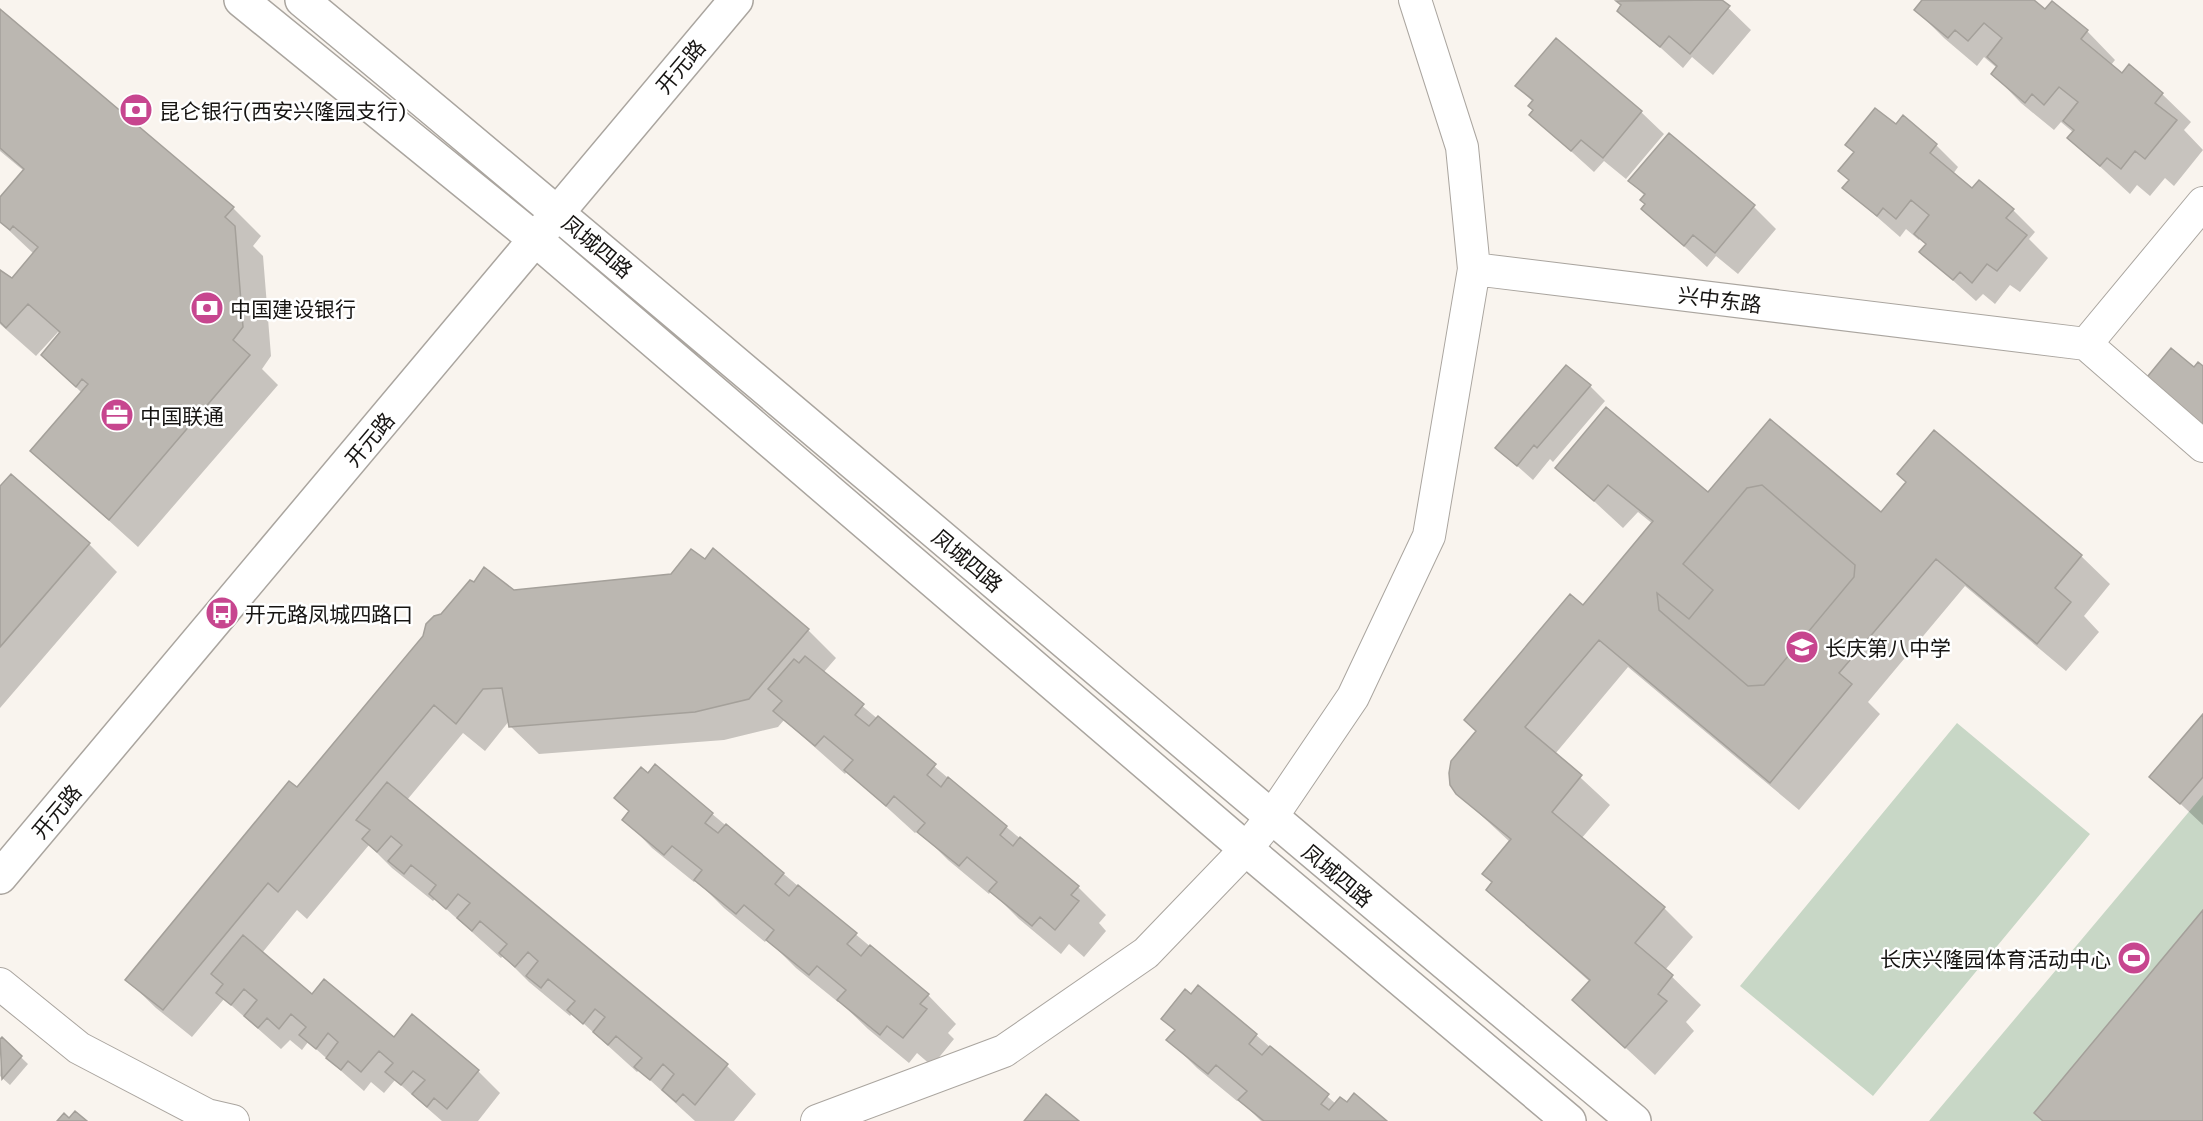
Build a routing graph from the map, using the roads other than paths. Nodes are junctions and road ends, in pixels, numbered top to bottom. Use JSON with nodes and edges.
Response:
{"nodes":[{"id":1,"x":241,"y":0,"type":"edge"},
{"id":2,"x":302,"y":0,"type":"edge"},
{"id":3,"x":736,"y":0,"type":"edge"},
{"id":4,"x":1415,"y":0,"type":"edge"},
{"id":5,"x":2203,"y":203,"type":"edge"},
{"id":6,"x":558,"y":212,"type":"junction"},
{"id":7,"x":536,"y":240,"type":"junction"},
{"id":8,"x":1474,"y":269,"type":"junction"},
{"id":9,"x":2086,"y":344,"type":"junction"},
{"id":10,"x":2203,"y":446,"type":"edge"},
{"id":11,"x":1270,"y":818,"type":"junction"},
{"id":12,"x":1246,"y":849,"type":"junction"},
{"id":13,"x":0,"y":877,"type":"edge"},
{"id":14,"x":0,"y":984,"type":"edge"},
{"id":15,"x":233,"y":1121,"type":"edge"},
{"id":16,"x":817,"y":1121,"type":"edge"},
{"id":17,"x":1569,"y":1121,"type":"edge"},
{"id":18,"x":1634,"y":1121,"type":"edge"}],
"edges":[{"from":1,"to":7,"type":"street","name":"凤城四路"},
{"from":2,"to":6,"type":"street","name":"凤城四路"},
{"from":3,"to":6,"type":"street","name":"开元路"},
{"from":4,"to":8,"type":"street"},
{"from":5,"to":9,"type":"street"},
{"from":6,"to":7,"type":"street","name":"开元路"},
{"from":6,"to":11,"type":"street","name":"凤城四路"},
{"from":7,"to":12,"type":"street","name":"凤城四路"},
{"from":7,"to":13,"type":"street","name":"开元路"},
{"from":8,"to":9,"type":"street","name":"兴中东路"},
{"from":8,"to":11,"type":"street"},
{"from":9,"to":10,"type":"street"},
{"from":11,"to":12,"type":"street"},
{"from":11,"to":18,"type":"street","name":"凤城四路"},
{"from":12,"to":16,"type":"street"},
{"from":12,"to":17,"type":"street","name":"凤城四路"},
{"from":14,"to":15,"type":"street"}]}
